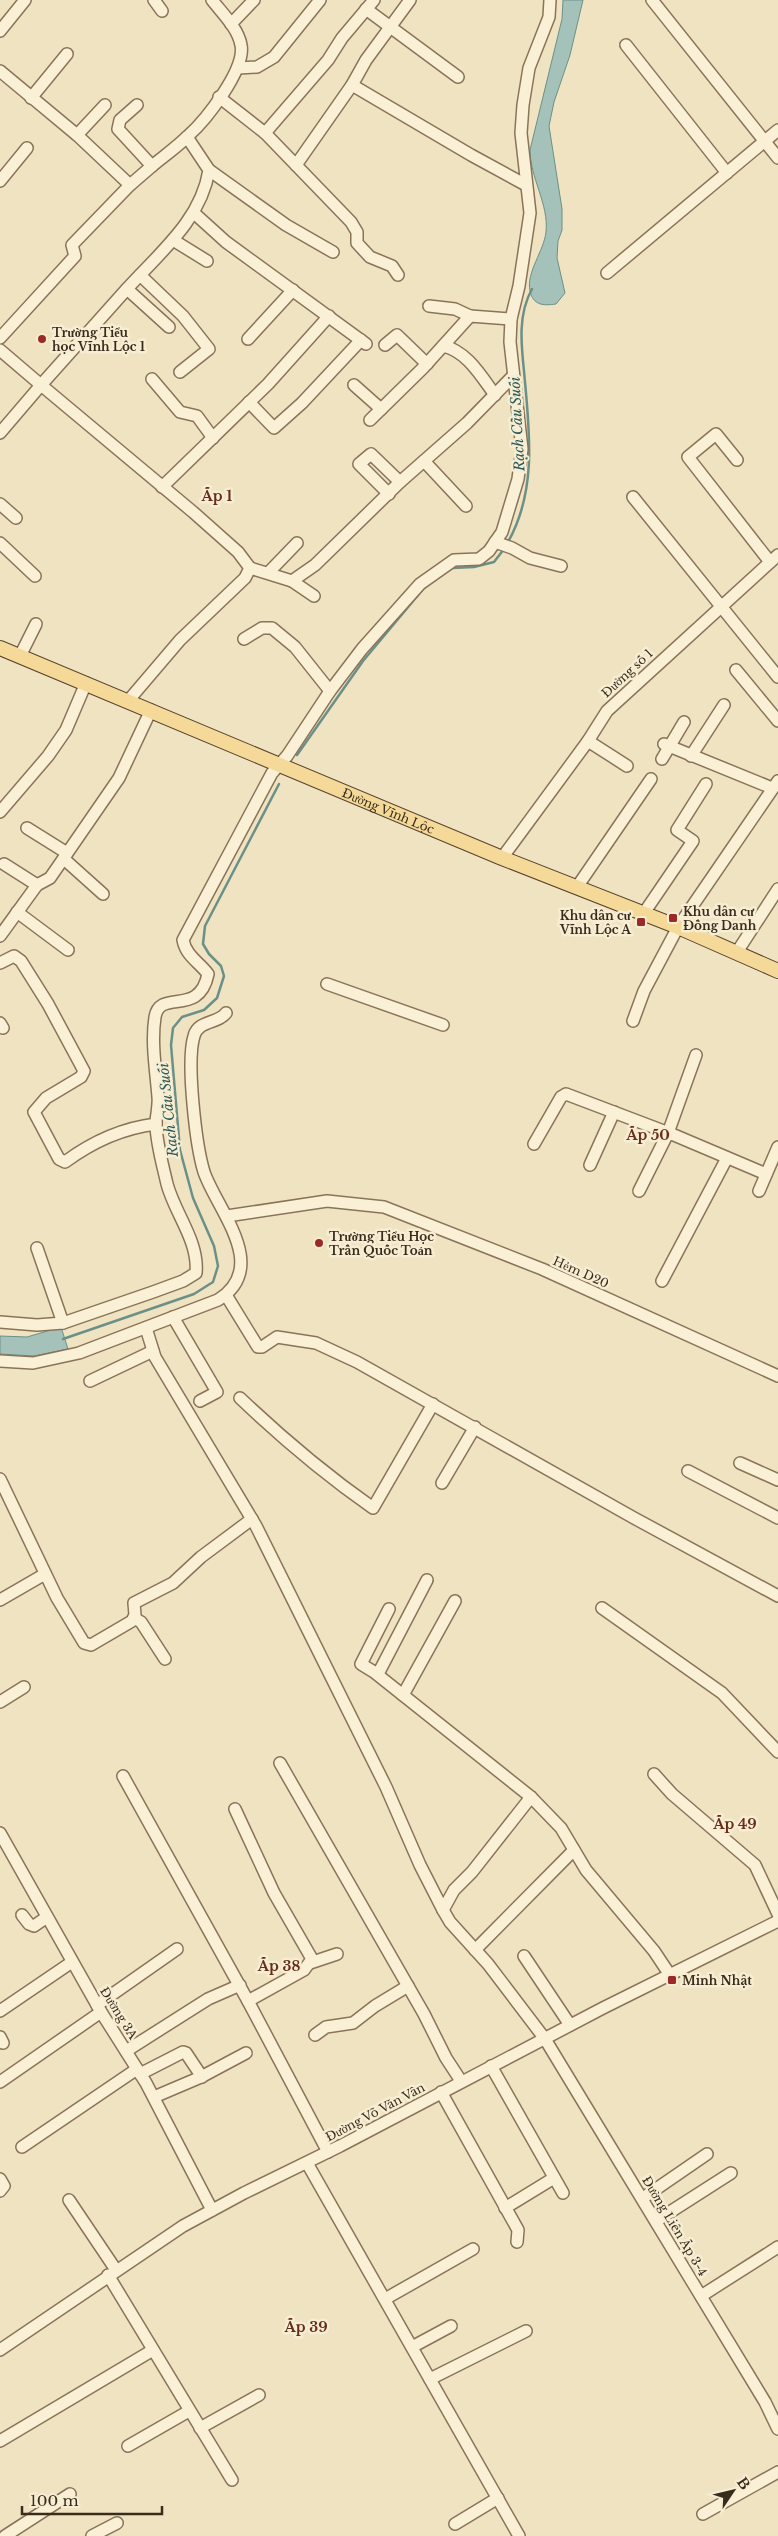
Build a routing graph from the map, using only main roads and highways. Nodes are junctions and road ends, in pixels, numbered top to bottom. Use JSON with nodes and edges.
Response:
{"nodes":[{"id":1,"x":0,"y":648,"type":"edge"},
{"id":2,"x":778,"y":971,"type":"edge"}],
"edges":[{"from":1,"to":2,"type":"main road","name":"Đường Vĩnh Lộc"}]}
